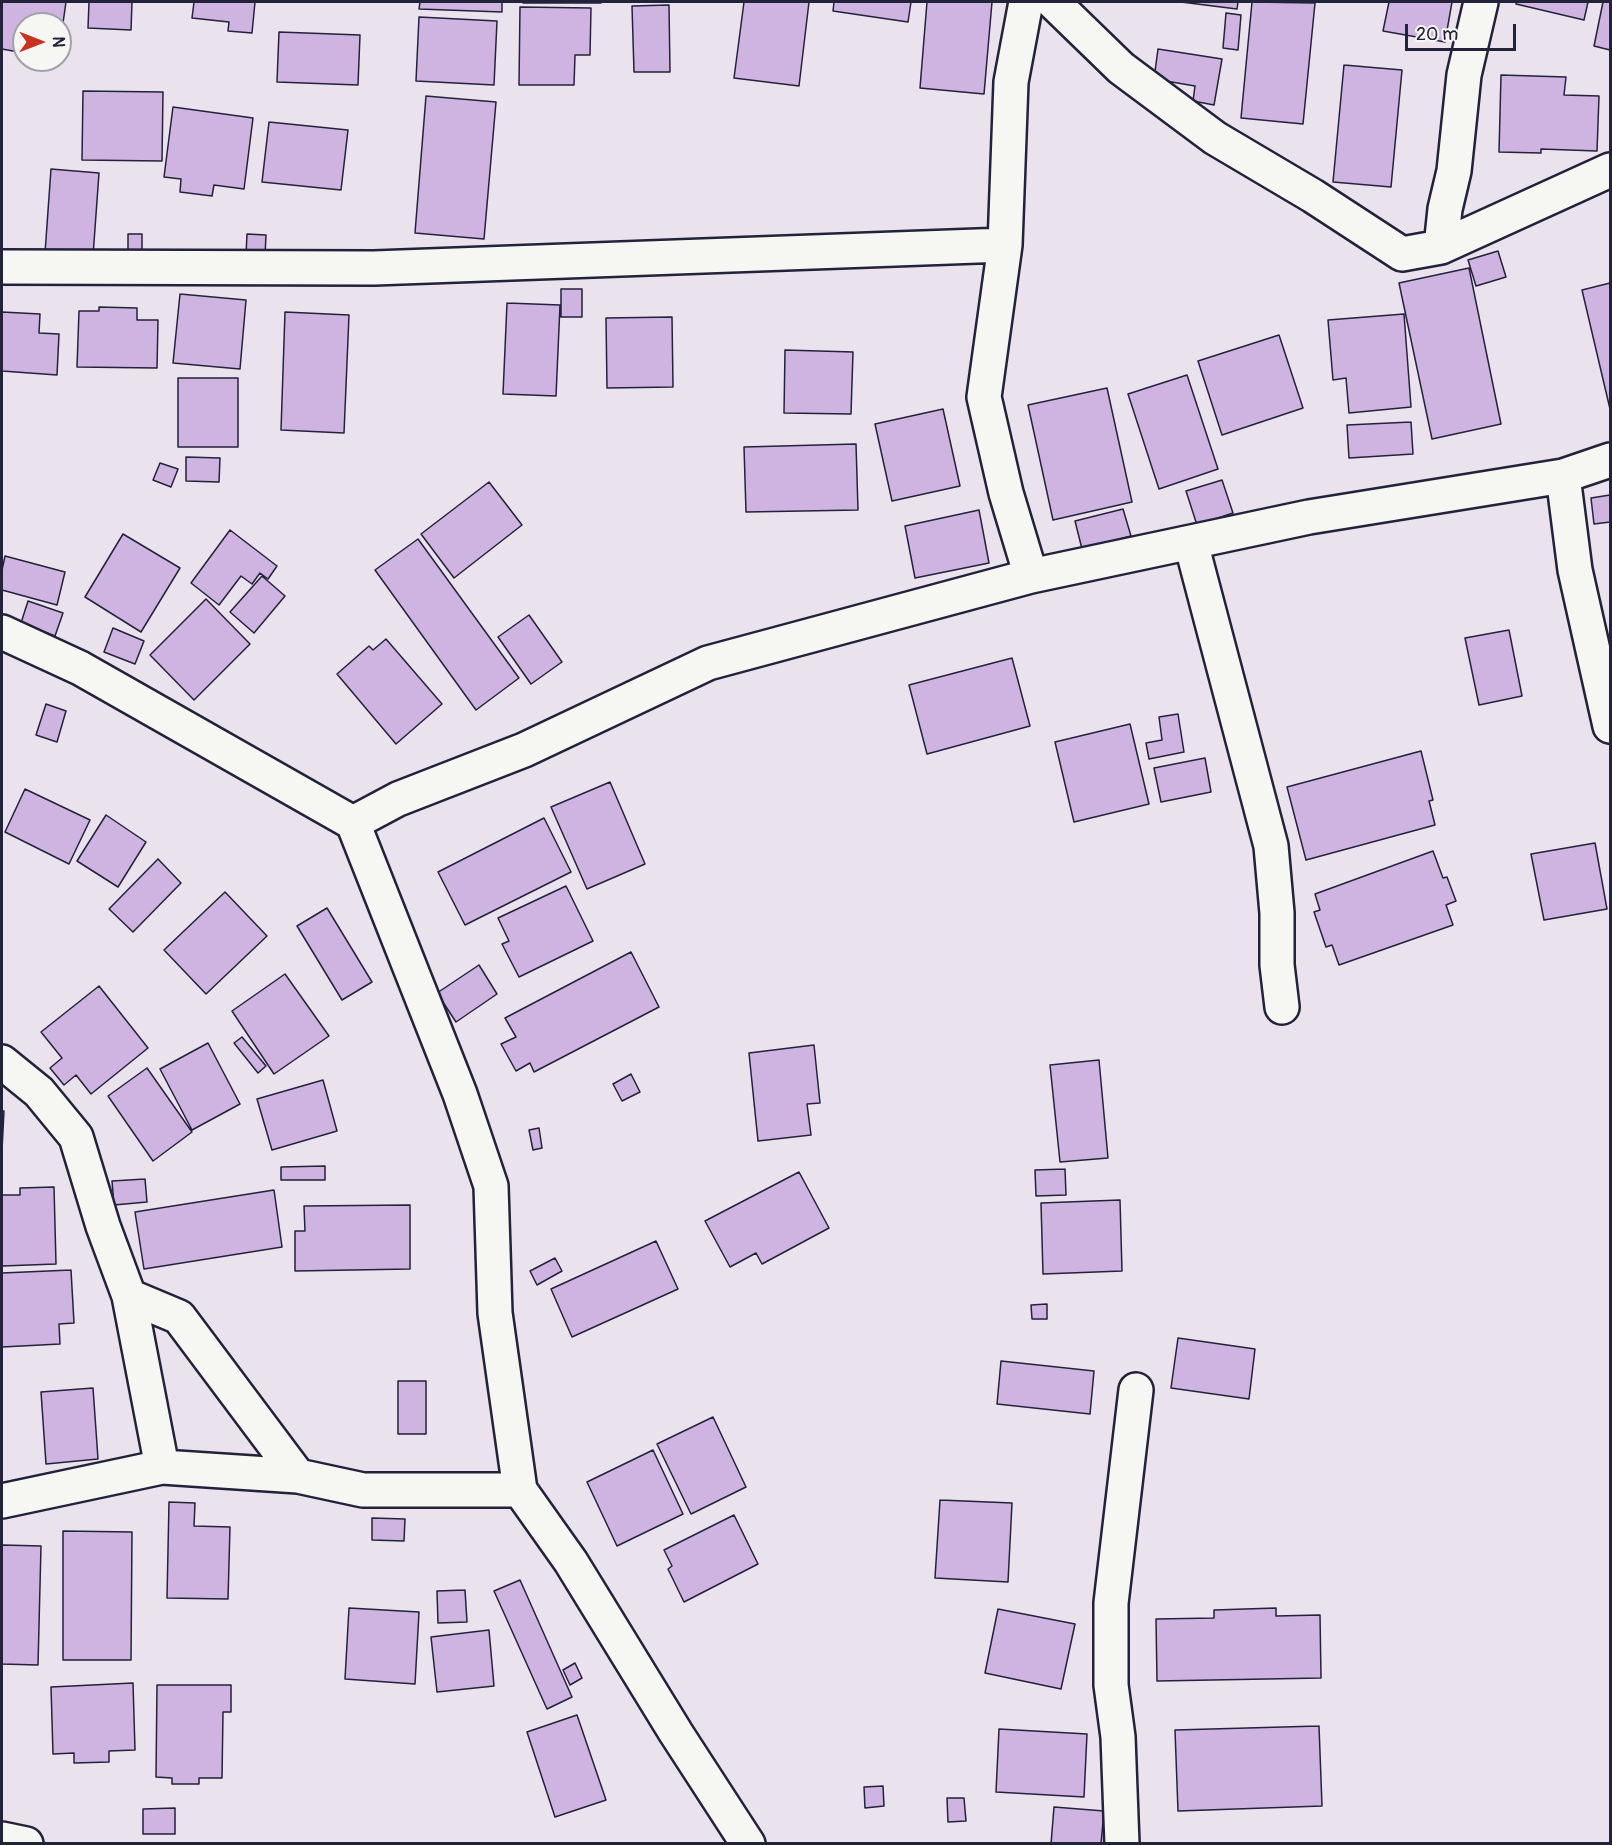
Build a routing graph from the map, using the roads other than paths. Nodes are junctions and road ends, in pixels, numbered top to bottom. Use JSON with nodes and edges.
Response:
{"nodes":[{"id":1,"x":1026,"y":2,"type":"edge"},
{"id":2,"x":1053,"y":2,"type":"edge"},
{"id":3,"x":1481,"y":2,"type":"edge"},
{"id":4,"x":1611,"y":170,"type":"edge"},
{"id":5,"x":1005,"y":245,"type":"junction"},
{"id":6,"x":1442,"y":247,"type":"junction"},
{"id":7,"x":2,"y":267,"type":"edge"},
{"id":8,"x":1611,"y":460,"type":"edge"},
{"id":9,"x":1563,"y":476,"type":"junction"},
{"id":10,"x":1191,"y":543,"type":"junction"},
{"id":11,"x":1031,"y":576,"type":"junction"},
{"id":12,"x":2,"y":632,"type":"edge"},
{"id":13,"x":1611,"y":726,"type":"edge"},
{"id":14,"x":353,"y":823,"type":"junction"},
{"id":15,"x":1282,"y":1007,"type":"dead end"},
{"id":16,"x":2,"y":1062,"type":"edge"},
{"id":17,"x":129,"y":1296,"type":"junction"},
{"id":18,"x":1136,"y":1390,"type":"dead end"},
{"id":19,"x":162,"y":1467,"type":"junction"},
{"id":20,"x":298,"y":1476,"type":"junction"},
{"id":21,"x":520,"y":1490,"type":"junction"},
{"id":22,"x":2,"y":1501,"type":"edge"},
{"id":23,"x":2,"y":1839,"type":"edge"},
{"id":24,"x":26,"y":1844,"type":"edge"},
{"id":25,"x":748,"y":1844,"type":"edge"},
{"id":26,"x":1122,"y":1844,"type":"edge"}],
"edges":[{"from":1,"to":5,"type":"street"},
{"from":2,"to":6,"type":"street"},
{"from":3,"to":6,"type":"street"},
{"from":4,"to":6,"type":"street"},
{"from":5,"to":7,"type":"street"},
{"from":5,"to":11,"type":"street"},
{"from":8,"to":9,"type":"street"},
{"from":9,"to":10,"type":"street"},
{"from":9,"to":13,"type":"street"},
{"from":10,"to":11,"type":"street"},
{"from":10,"to":15,"type":"street"},
{"from":11,"to":14,"type":"street"},
{"from":12,"to":14,"type":"street"},
{"from":14,"to":21,"type":"street"},
{"from":16,"to":17,"type":"street"},
{"from":17,"to":19,"type":"street"},
{"from":17,"to":20,"type":"street"},
{"from":18,"to":26,"type":"street"},
{"from":19,"to":20,"type":"street"},
{"from":19,"to":22,"type":"street"},
{"from":20,"to":21,"type":"street"},
{"from":21,"to":25,"type":"street"},
{"from":23,"to":24,"type":"street"}]}
